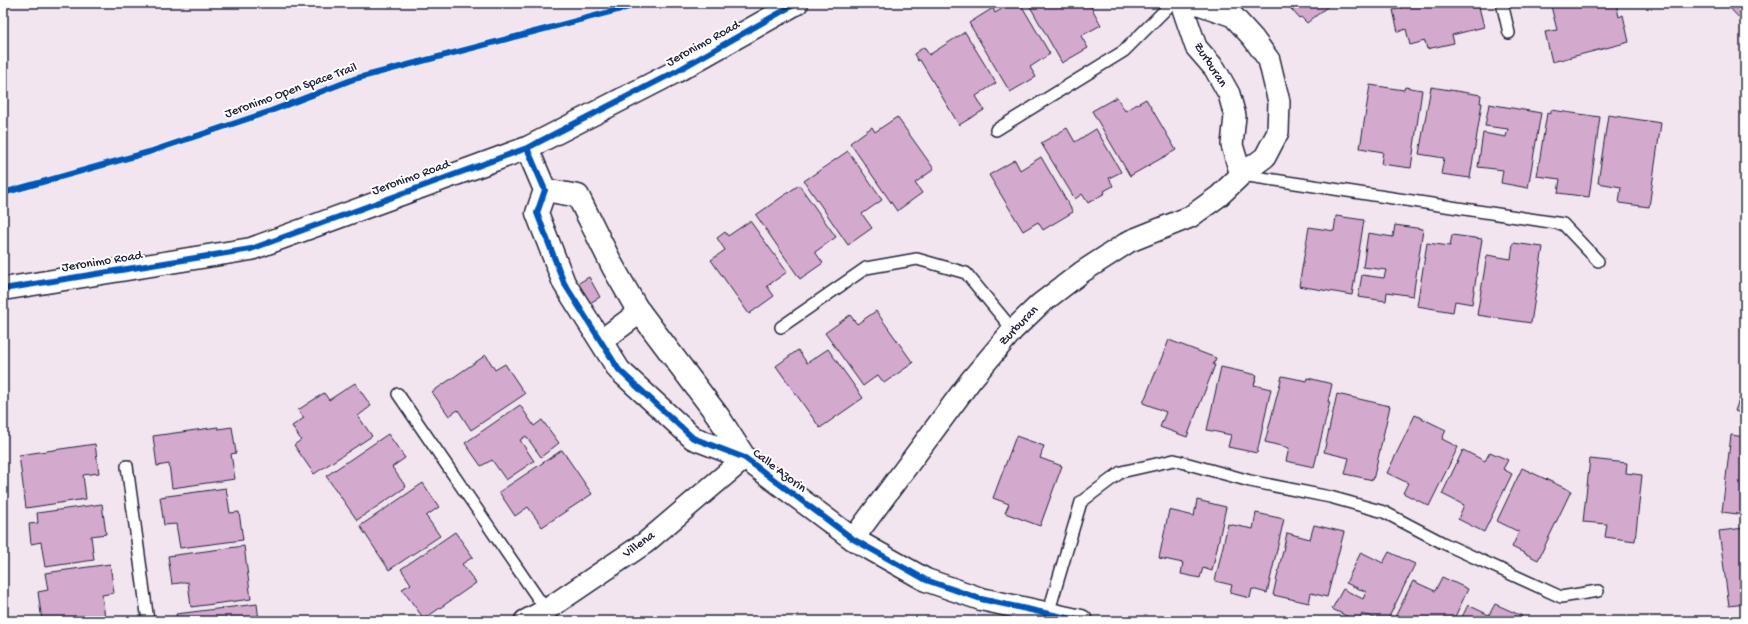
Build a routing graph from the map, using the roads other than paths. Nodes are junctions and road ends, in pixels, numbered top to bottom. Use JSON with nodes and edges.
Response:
{"nodes":[{"id":1,"x":797,"y":3,"type":"edge"},
{"id":2,"x":1172,"y":3,"type":"edge"},
{"id":3,"x":1181,"y":3,"type":"edge"},
{"id":4,"x":1196,"y":3,"type":"edge"},
{"id":5,"x":1502,"y":3,"type":"edge"},
{"id":6,"x":1509,"y":33,"type":"dead end"},
{"id":7,"x":996,"y":130,"type":"dead end"},
{"id":8,"x":527,"y":148,"type":"junction"},
{"id":9,"x":1241,"y":175,"type":"junction"},
{"id":10,"x":545,"y":190,"type":"junction"},
{"id":11,"x":1598,"y":261,"type":"dead end"},
{"id":12,"x":3,"y":289,"type":"edge"},
{"id":13,"x":640,"y":312,"type":"junction"},
{"id":14,"x":781,"y":327,"type":"dead end"},
{"id":15,"x":1013,"y":330,"type":"junction"},
{"id":16,"x":601,"y":341,"type":"junction"},
{"id":17,"x":398,"y":394,"type":"dead end"},
{"id":18,"x":745,"y":458,"type":"junction"},
{"id":19,"x":127,"y":466,"type":"dead end"},
{"id":20,"x":852,"y":539,"type":"junction"},
{"id":21,"x":1598,"y":591,"type":"dead end"},
{"id":22,"x":546,"y":610,"type":"junction"},
{"id":23,"x":1048,"y":614,"type":"junction"},
{"id":24,"x":148,"y":621,"type":"edge"},
{"id":25,"x":525,"y":621,"type":"edge"},
{"id":26,"x":1081,"y":621,"type":"edge"}],
"edges":[{"from":1,"to":8,"type":"street","name":"Jeronimo Road"},
{"from":2,"to":7,"type":"lane"},
{"from":3,"to":9,"type":"street","name":"Zurburan"},
{"from":4,"to":9,"type":"street","name":"Zurburan"},
{"from":5,"to":6,"type":"lane"},
{"from":8,"to":10,"type":"street"},
{"from":8,"to":12,"type":"street","name":"Jeronimo Road"},
{"from":9,"to":11,"type":"lane"},
{"from":9,"to":15,"type":"street","name":"Zurburan"},
{"from":10,"to":13,"type":"street","name":"Calle Azorin"},
{"from":10,"to":16,"type":"street","name":"Calle Azorin"},
{"from":13,"to":16,"type":"street"},
{"from":13,"to":18,"type":"street","name":"Calle Azorin"},
{"from":14,"to":15,"type":"lane"},
{"from":15,"to":20,"type":"street","name":"Zurburan"},
{"from":16,"to":18,"type":"street","name":"Calle Azorin"},
{"from":17,"to":22,"type":"lane"},
{"from":18,"to":20,"type":"street","name":"Calle Azorin"},
{"from":18,"to":22,"type":"street","name":"Villena"},
{"from":19,"to":24,"type":"lane"},
{"from":20,"to":23,"type":"street","name":"Calle Azorin"},
{"from":21,"to":23,"type":"lane"},
{"from":22,"to":25,"type":"street","name":"Villena"},
{"from":23,"to":26,"type":"street","name":"Calle Azorin"}]}
